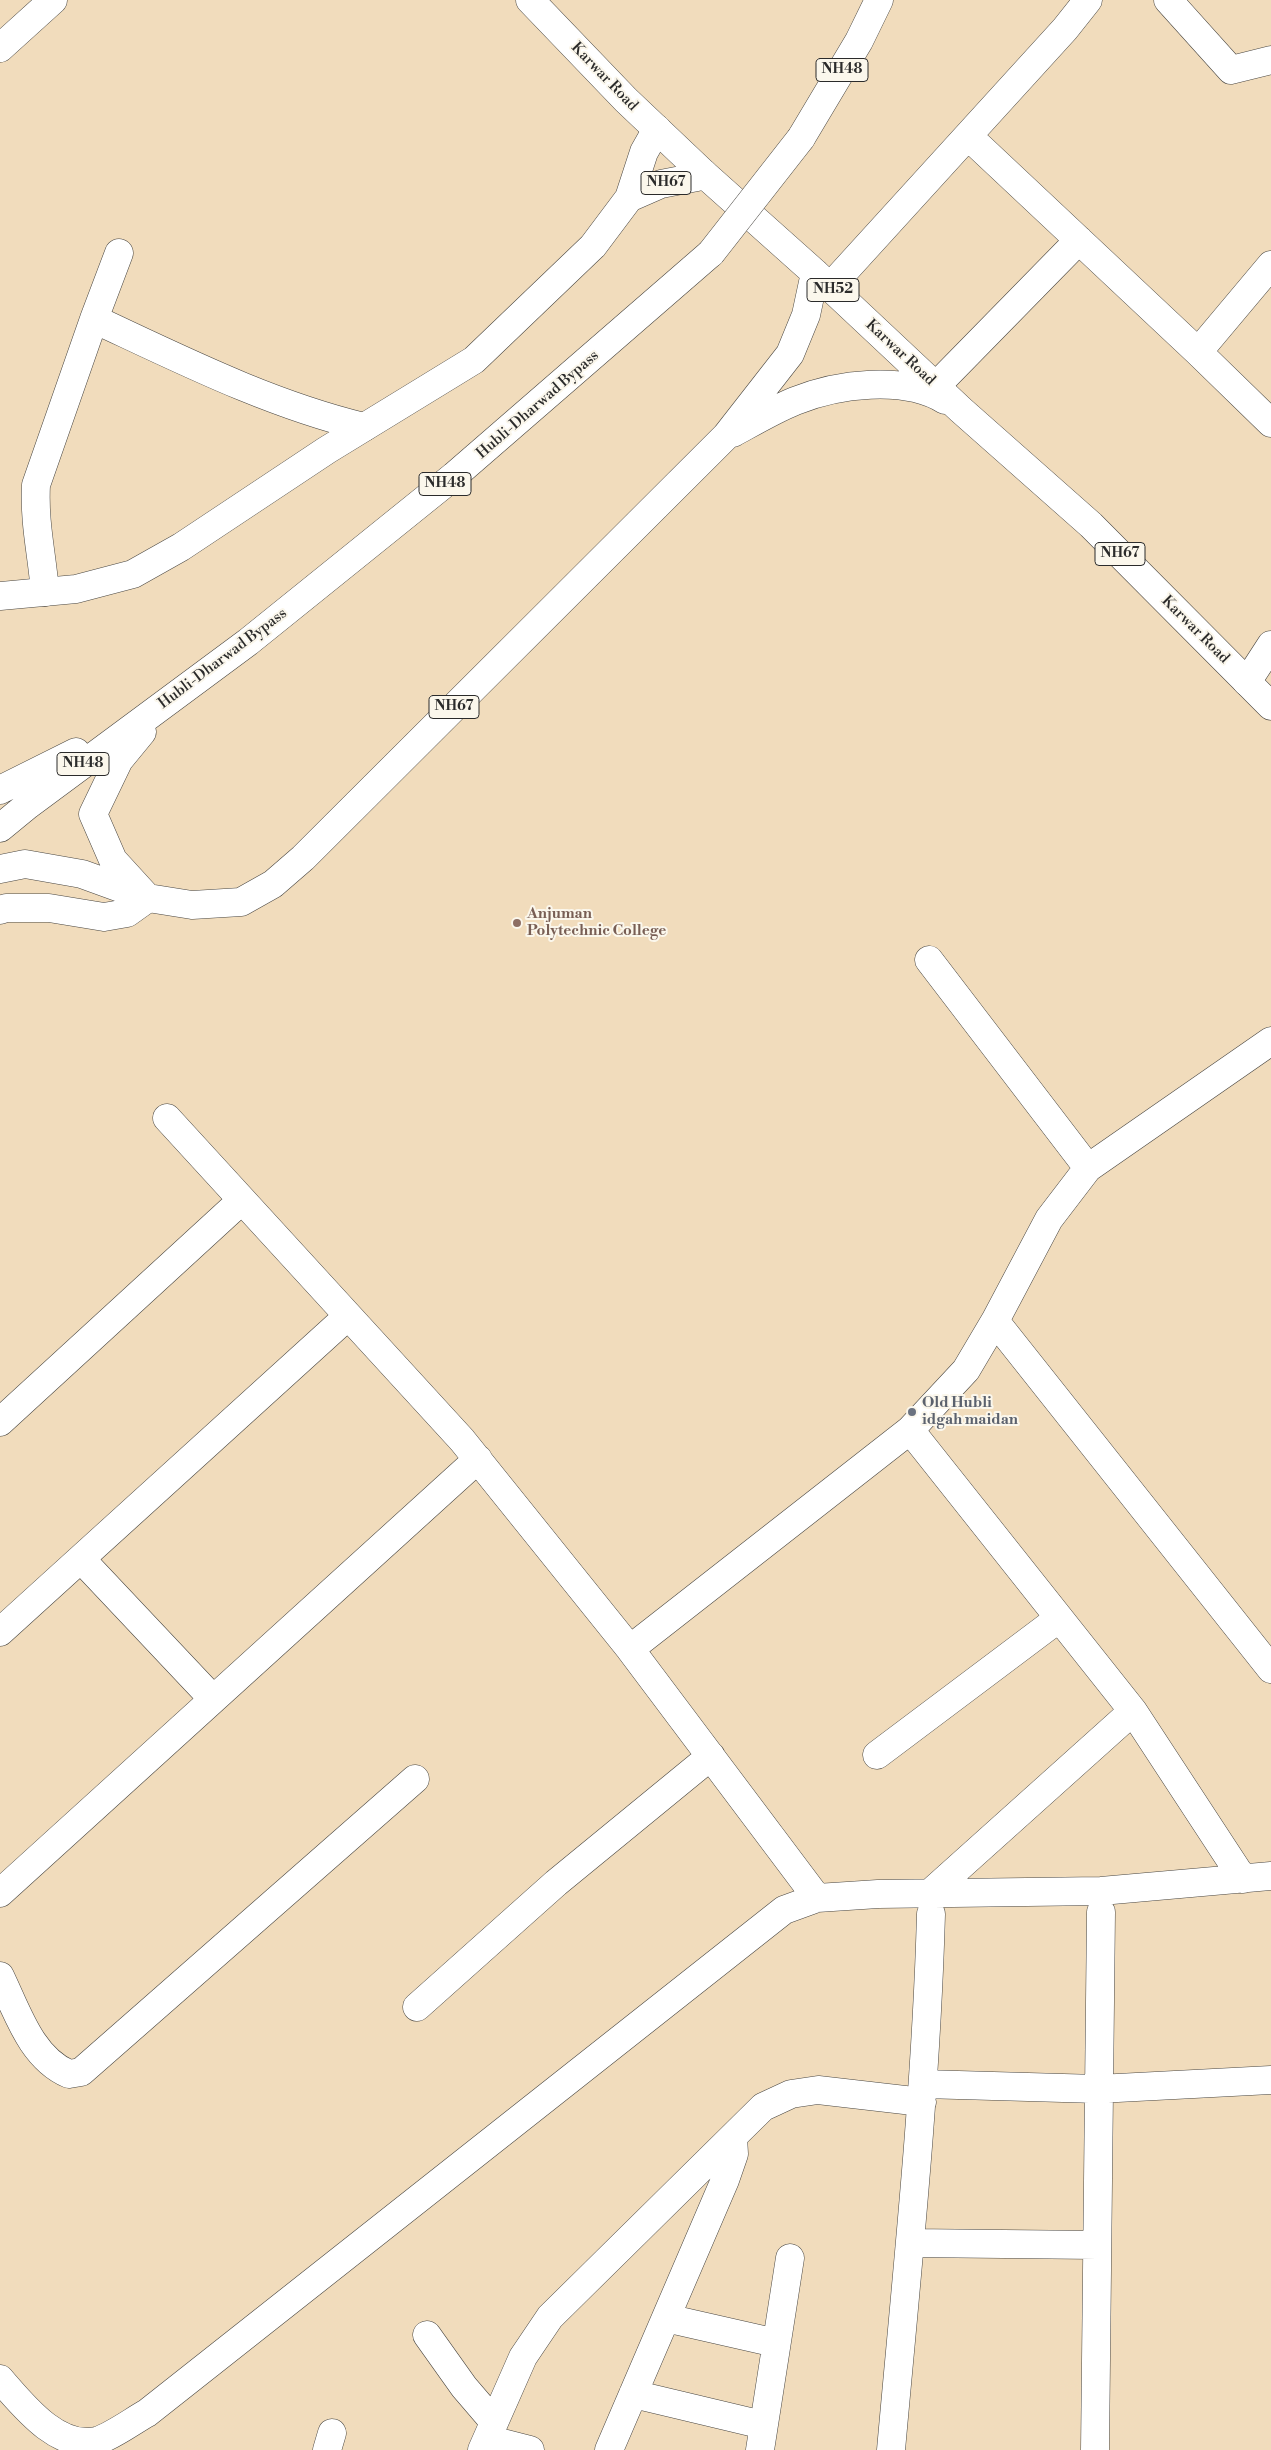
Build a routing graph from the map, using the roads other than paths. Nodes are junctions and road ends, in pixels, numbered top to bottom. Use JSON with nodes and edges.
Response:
{"nodes":[{"id":1,"x":53,"y":0,"type":"edge"},
{"id":2,"x":530,"y":0,"type":"edge"},
{"id":3,"x":879,"y":0,"type":"edge"},
{"id":4,"x":1088,"y":0,"type":"edge"},
{"id":5,"x":1168,"y":0,"type":"edge"},
{"id":6,"x":0,"y":48,"type":"edge"},
{"id":7,"x":1271,"y":60,"type":"edge"},
{"id":8,"x":657,"y":129,"type":"junction"},
{"id":9,"x":968,"y":136,"type":"junction"},
{"id":10,"x":703,"y":173,"type":"junction"},
{"id":11,"x":629,"y":198,"type":"junction"},
{"id":12,"x":1079,"y":240,"type":"junction"},
{"id":13,"x":119,"y":253,"type":"dead end"},
{"id":14,"x":1271,"y":265,"type":"edge"},
{"id":15,"x":822,"y":280,"type":"junction"},
{"id":16,"x":94,"y":319,"type":"junction"},
{"id":17,"x":1198,"y":352,"type":"junction"},
{"id":18,"x":936,"y":386,"type":"junction"},
{"id":19,"x":961,"y":410,"type":"junction"},
{"id":20,"x":1271,"y":423,"type":"edge"},
{"id":21,"x":364,"y":427,"type":"junction"},
{"id":22,"x":726,"y":436,"type":"junction"},
{"id":23,"x":45,"y":592,"type":"junction"},
{"id":24,"x":0,"y":596,"type":"edge"},
{"id":25,"x":1271,"y":644,"type":"edge"},
{"id":26,"x":1247,"y":682,"type":"junction"},
{"id":27,"x":167,"y":702,"type":"junction"},
{"id":28,"x":1271,"y":706,"type":"edge"},
{"id":29,"x":0,"y":790,"type":"edge"},
{"id":30,"x":0,"y":828,"type":"edge"},
{"id":31,"x":0,"y":869,"type":"edge"},
{"id":32,"x":148,"y":898,"type":"junction"},
{"id":33,"x":0,"y":910,"type":"edge"},
{"id":34,"x":930,"y":960,"type":"dead end"},
{"id":35,"x":1271,"y":1041,"type":"edge"},
{"id":36,"x":167,"y":1118,"type":"dead end"},
{"id":37,"x":1088,"y":1168,"type":"junction"},
{"id":38,"x":242,"y":1200,"type":"junction"},
{"id":39,"x":348,"y":1316,"type":"junction"},
{"id":40,"x":995,"y":1320,"type":"junction"},
{"id":41,"x":0,"y":1422,"type":"edge"},
{"id":42,"x":910,"y":1430,"type":"junction"},
{"id":43,"x":478,"y":1459,"type":"junction"},
{"id":44,"x":81,"y":1559,"type":"junction"},
{"id":45,"x":1058,"y":1619,"type":"junction"},
{"id":46,"x":0,"y":1632,"type":"edge"},
{"id":47,"x":630,"y":1649,"type":"junction"},
{"id":48,"x":1271,"y":1668,"type":"edge"},
{"id":49,"x":213,"y":1699,"type":"junction"},
{"id":50,"x":1132,"y":1711,"type":"junction"},
{"id":51,"x":711,"y":1756,"type":"junction"},
{"id":52,"x":877,"y":1756,"type":"dead end"},
{"id":53,"x":415,"y":1779,"type":"dead end"},
{"id":54,"x":1271,"y":1876,"type":"edge"},
{"id":55,"x":1243,"y":1879,"type":"junction"},
{"id":56,"x":0,"y":1893,"type":"edge"},
{"id":57,"x":818,"y":1898,"type":"junction"},
{"id":58,"x":930,"y":1904,"type":"junction"},
{"id":59,"x":1101,"y":1912,"type":"dead end"},
{"id":60,"x":0,"y":1976,"type":"edge"},
{"id":61,"x":417,"y":2007,"type":"dead end"},
{"id":62,"x":1271,"y":2080,"type":"edge"},
{"id":63,"x":1098,"y":2089,"type":"junction"},
{"id":64,"x":922,"y":2093,"type":"junction"},
{"id":65,"x":733,"y":2136,"type":"junction"},
{"id":66,"x":910,"y":2242,"type":"junction"},
{"id":67,"x":1097,"y":2245,"type":"junction"},
{"id":68,"x":790,"y":2258,"type":"dead end"},
{"id":69,"x":666,"y":2318,"type":"junction"},
{"id":70,"x":427,"y":2335,"type":"dead end"},
{"id":71,"x":776,"y":2343,"type":"junction"},
{"id":72,"x":0,"y":2379,"type":"edge"},
{"id":73,"x":633,"y":2394,"type":"junction"},
{"id":74,"x":488,"y":2437,"type":"edge"},
{"id":75,"x":762,"y":2437,"type":"edge"},
{"id":76,"x":530,"y":2450,"type":"edge"},
{"id":77,"x":609,"y":2450,"type":"edge"},
{"id":78,"x":891,"y":2450,"type":"edge"},
{"id":79,"x":1095,"y":2450,"type":"edge"}],
"edges":[{"from":1,"to":6,"type":"main road"},
{"from":2,"to":8,"type":"main road","name":"Karwar Road","number":"NH52"},
{"from":3,"to":27,"type":"main road","name":"Hubli-Dharwad Bypass","number":"NH48","bridge":true},
{"from":4,"to":9,"type":"main road"},
{"from":5,"to":7,"type":"main road"},
{"from":8,"to":10,"type":"main road","name":"Karwar Road","number":"NH52"},
{"from":8,"to":11,"type":"main road"},
{"from":9,"to":12,"type":"main road"},
{"from":9,"to":15,"type":"main road"},
{"from":10,"to":11,"type":"main road","number":"NH67"},
{"from":10,"to":15,"type":"main road","name":"Karwar Road","number":"NH52"},
{"from":11,"to":21,"type":"main road","number":"NH67"},
{"from":12,"to":17,"type":"main road"},
{"from":12,"to":18,"type":"main road"},
{"from":13,"to":16,"type":"main road"},
{"from":14,"to":17,"type":"main road"},
{"from":15,"to":18,"type":"main road","name":"Karwar Road","number":"NH52"},
{"from":15,"to":22,"type":"main road"},
{"from":16,"to":21,"type":"main road"},
{"from":16,"to":23,"type":"main road"},
{"from":17,"to":20,"type":"main road"},
{"from":18,"to":19,"type":"main road","name":"Karwar Road","number":"NH52"},
{"from":19,"to":22,"type":"main road","number":"NH67"},
{"from":19,"to":26,"type":"main road","name":"Karwar Road","number":"NH67"},
{"from":21,"to":23,"type":"main road","number":"NH67"},
{"from":22,"to":32,"type":"main road","number":"NH67"},
{"from":23,"to":24,"type":"main road","number":"NH67"},
{"from":25,"to":26,"type":"main road"},
{"from":26,"to":28,"type":"main road","name":"Karwar Road","number":"NH67"},
{"from":27,"to":29,"type":"main road"},
{"from":27,"to":30,"type":"main road","name":"Hubli-Dharwad Bypass","number":"NH48"},
{"from":27,"to":32,"type":"main road"},
{"from":31,"to":32,"type":"main road"},
{"from":32,"to":33,"type":"main road"},
{"from":34,"to":37,"type":"main road"},
{"from":35,"to":37,"type":"main road"},
{"from":36,"to":38,"type":"main road"},
{"from":37,"to":40,"type":"main road"},
{"from":38,"to":39,"type":"main road"},
{"from":38,"to":41,"type":"main road"},
{"from":39,"to":43,"type":"main road"},
{"from":39,"to":44,"type":"main road"},
{"from":40,"to":42,"type":"main road"},
{"from":40,"to":48,"type":"main road"},
{"from":42,"to":45,"type":"main road"},
{"from":42,"to":47,"type":"main road"},
{"from":43,"to":47,"type":"main road"},
{"from":43,"to":49,"type":"main road"},
{"from":44,"to":46,"type":"main road"},
{"from":44,"to":49,"type":"main road"},
{"from":45,"to":50,"type":"main road"},
{"from":45,"to":52,"type":"main road"},
{"from":47,"to":51,"type":"main road"},
{"from":49,"to":56,"type":"main road"},
{"from":50,"to":55,"type":"main road"},
{"from":50,"to":58,"type":"main road"},
{"from":51,"to":57,"type":"main road"},
{"from":51,"to":61,"type":"main road"},
{"from":53,"to":60,"type":"main road"},
{"from":54,"to":55,"type":"main road"},
{"from":55,"to":58,"type":"main road"},
{"from":57,"to":58,"type":"main road"},
{"from":57,"to":72,"type":"main road"},
{"from":58,"to":64,"type":"main road"},
{"from":59,"to":63,"type":"main road"},
{"from":62,"to":63,"type":"main road"},
{"from":63,"to":64,"type":"main road"},
{"from":63,"to":67,"type":"main road"},
{"from":64,"to":65,"type":"main road"},
{"from":64,"to":66,"type":"main road"},
{"from":65,"to":69,"type":"main road"},
{"from":65,"to":74,"type":"main road"},
{"from":66,"to":67,"type":"main road"},
{"from":66,"to":78,"type":"main road"},
{"from":67,"to":79,"type":"main road"},
{"from":68,"to":71,"type":"main road"},
{"from":69,"to":71,"type":"main road"},
{"from":69,"to":73,"type":"main road"},
{"from":70,"to":74,"type":"main road"},
{"from":71,"to":75,"type":"main road"},
{"from":73,"to":75,"type":"main road"},
{"from":73,"to":77,"type":"main road"},
{"from":74,"to":76,"type":"main road"}]}
